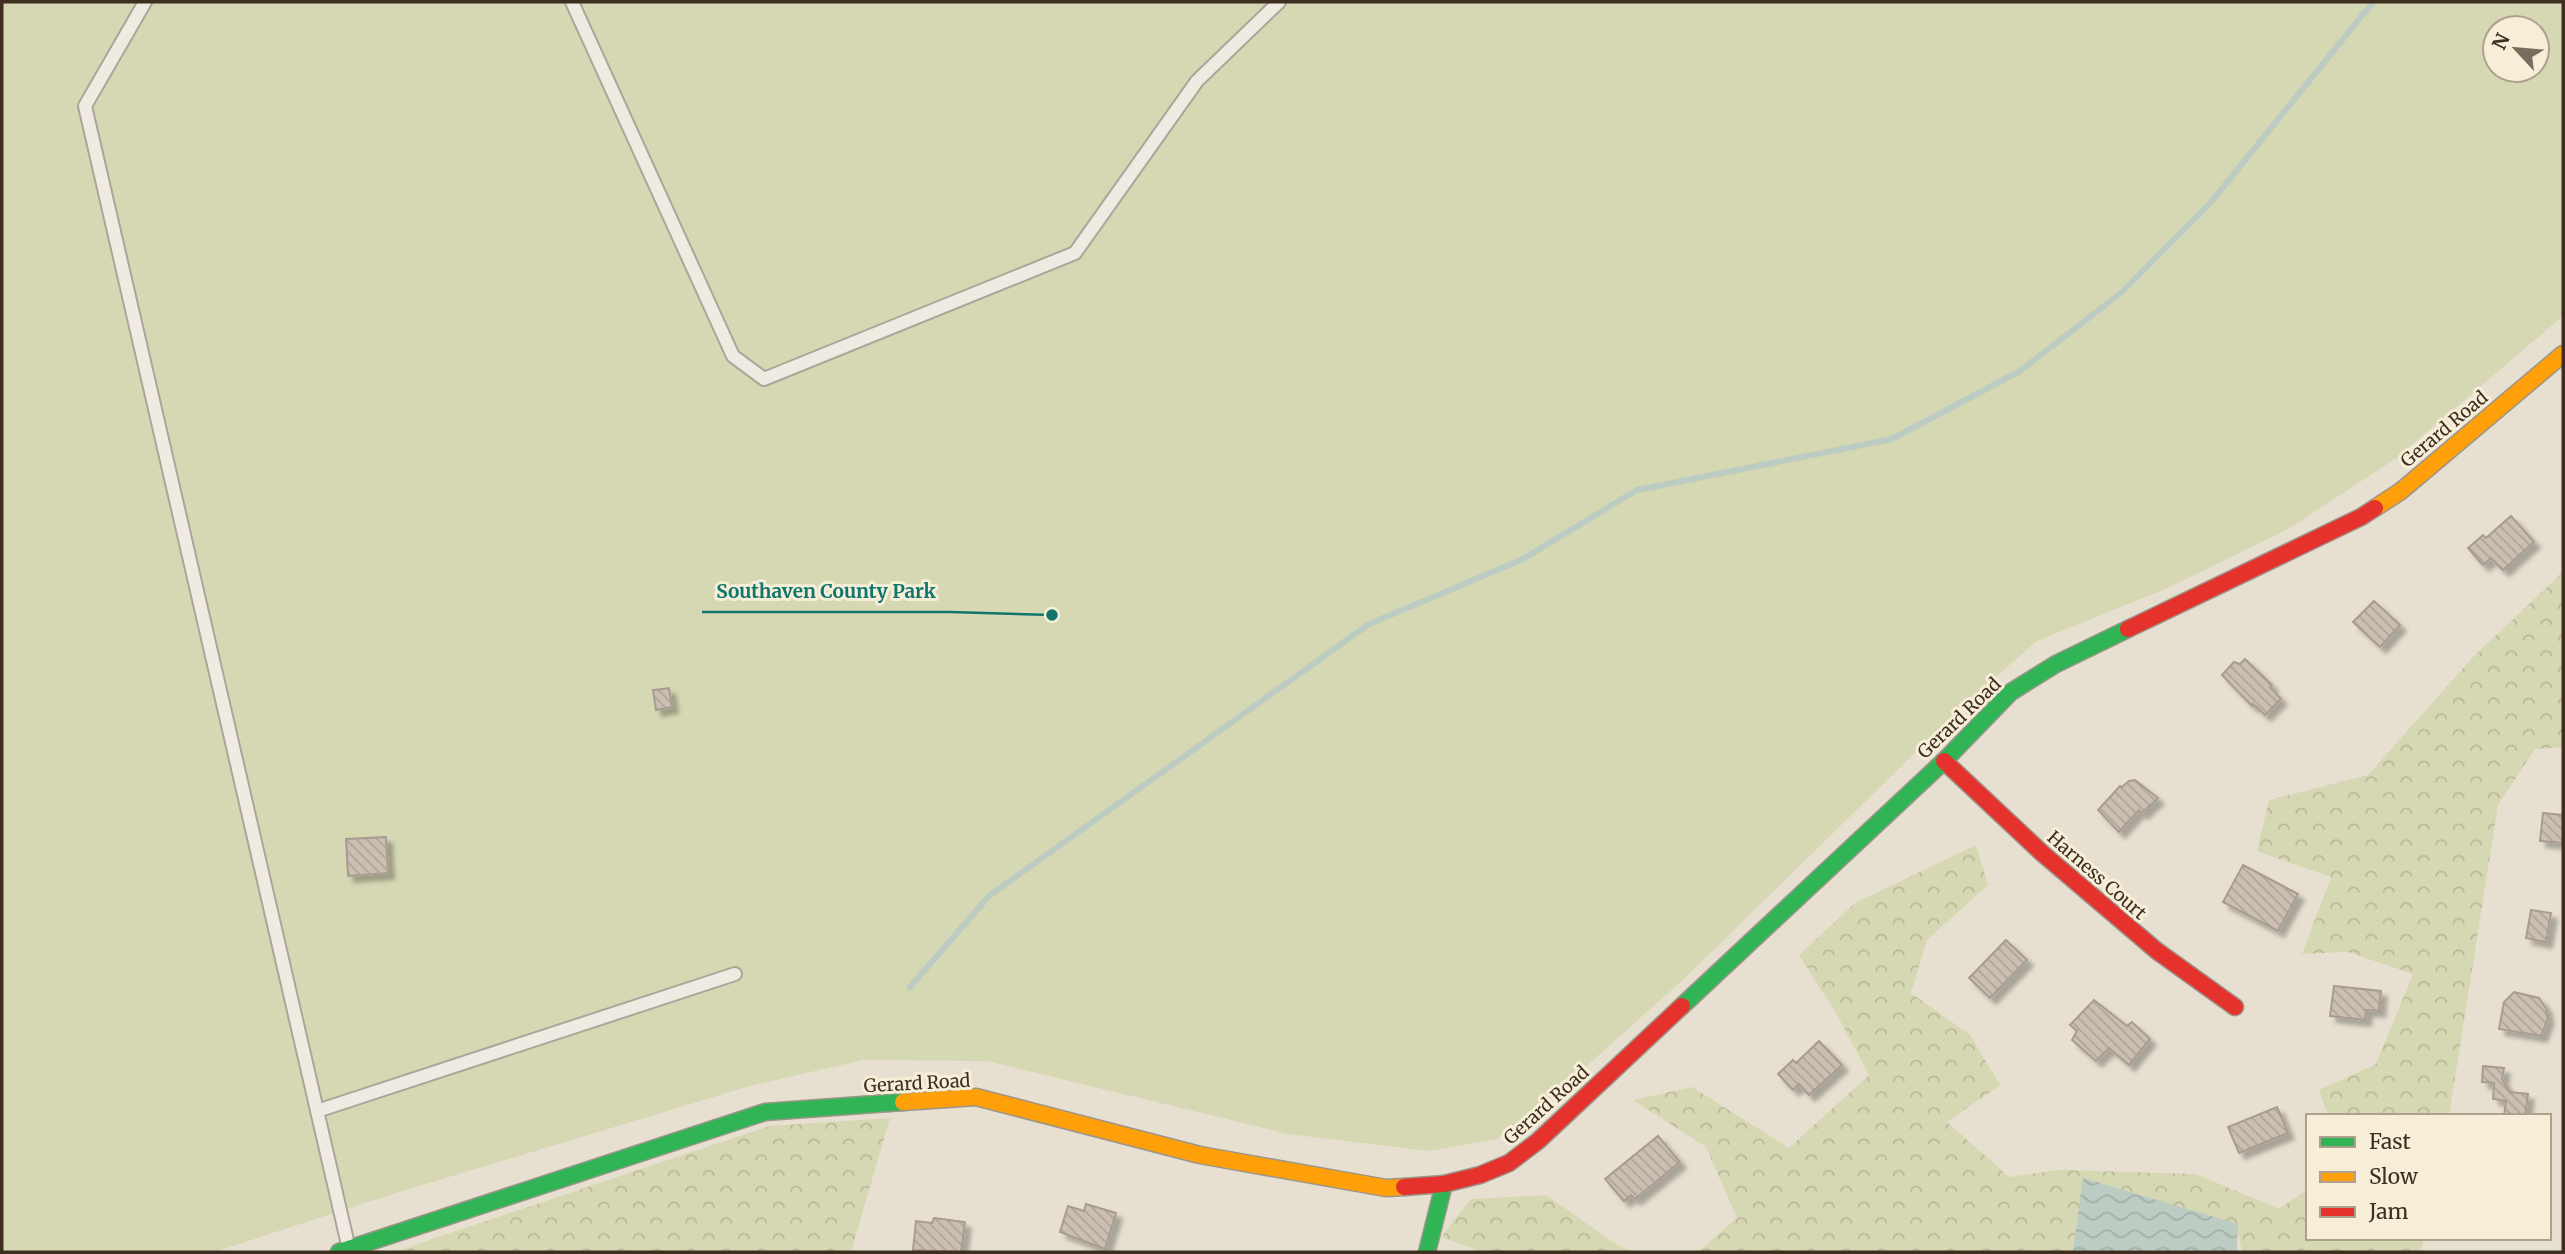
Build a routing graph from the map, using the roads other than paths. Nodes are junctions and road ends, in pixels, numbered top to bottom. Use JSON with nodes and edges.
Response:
{"nodes":[{"id":1,"x":145,"y":2,"type":"edge"},
{"id":2,"x":572,"y":2,"type":"edge"},
{"id":3,"x":1279,"y":2,"type":"edge"},
{"id":4,"x":2563,"y":354,"type":"edge"},
{"id":5,"x":1944,"y":761,"type":"junction"},
{"id":6,"x":735,"y":974,"type":"dead end"},
{"id":7,"x":2235,"y":1007,"type":"dead end"},
{"id":8,"x":317,"y":1111,"type":"junction"},
{"id":9,"x":1444,"y":1184,"type":"junction"},
{"id":10,"x":344,"y":1251,"type":"edge"},
{"id":11,"x":1427,"y":1252,"type":"edge"}],
"edges":[{"from":1,"to":8,"type":"lane"},
{"from":2,"to":3,"type":"lane"},
{"from":4,"to":5,"type":"street","name":"Gerard Road"},
{"from":5,"to":7,"type":"street","name":"Harness Court"},
{"from":5,"to":9,"type":"street","name":"Gerard Road"},
{"from":6,"to":8,"type":"lane"},
{"from":8,"to":10,"type":"lane"},
{"from":9,"to":10,"type":"street","name":"Gerard Road"},
{"from":9,"to":11,"type":"street"}]}
